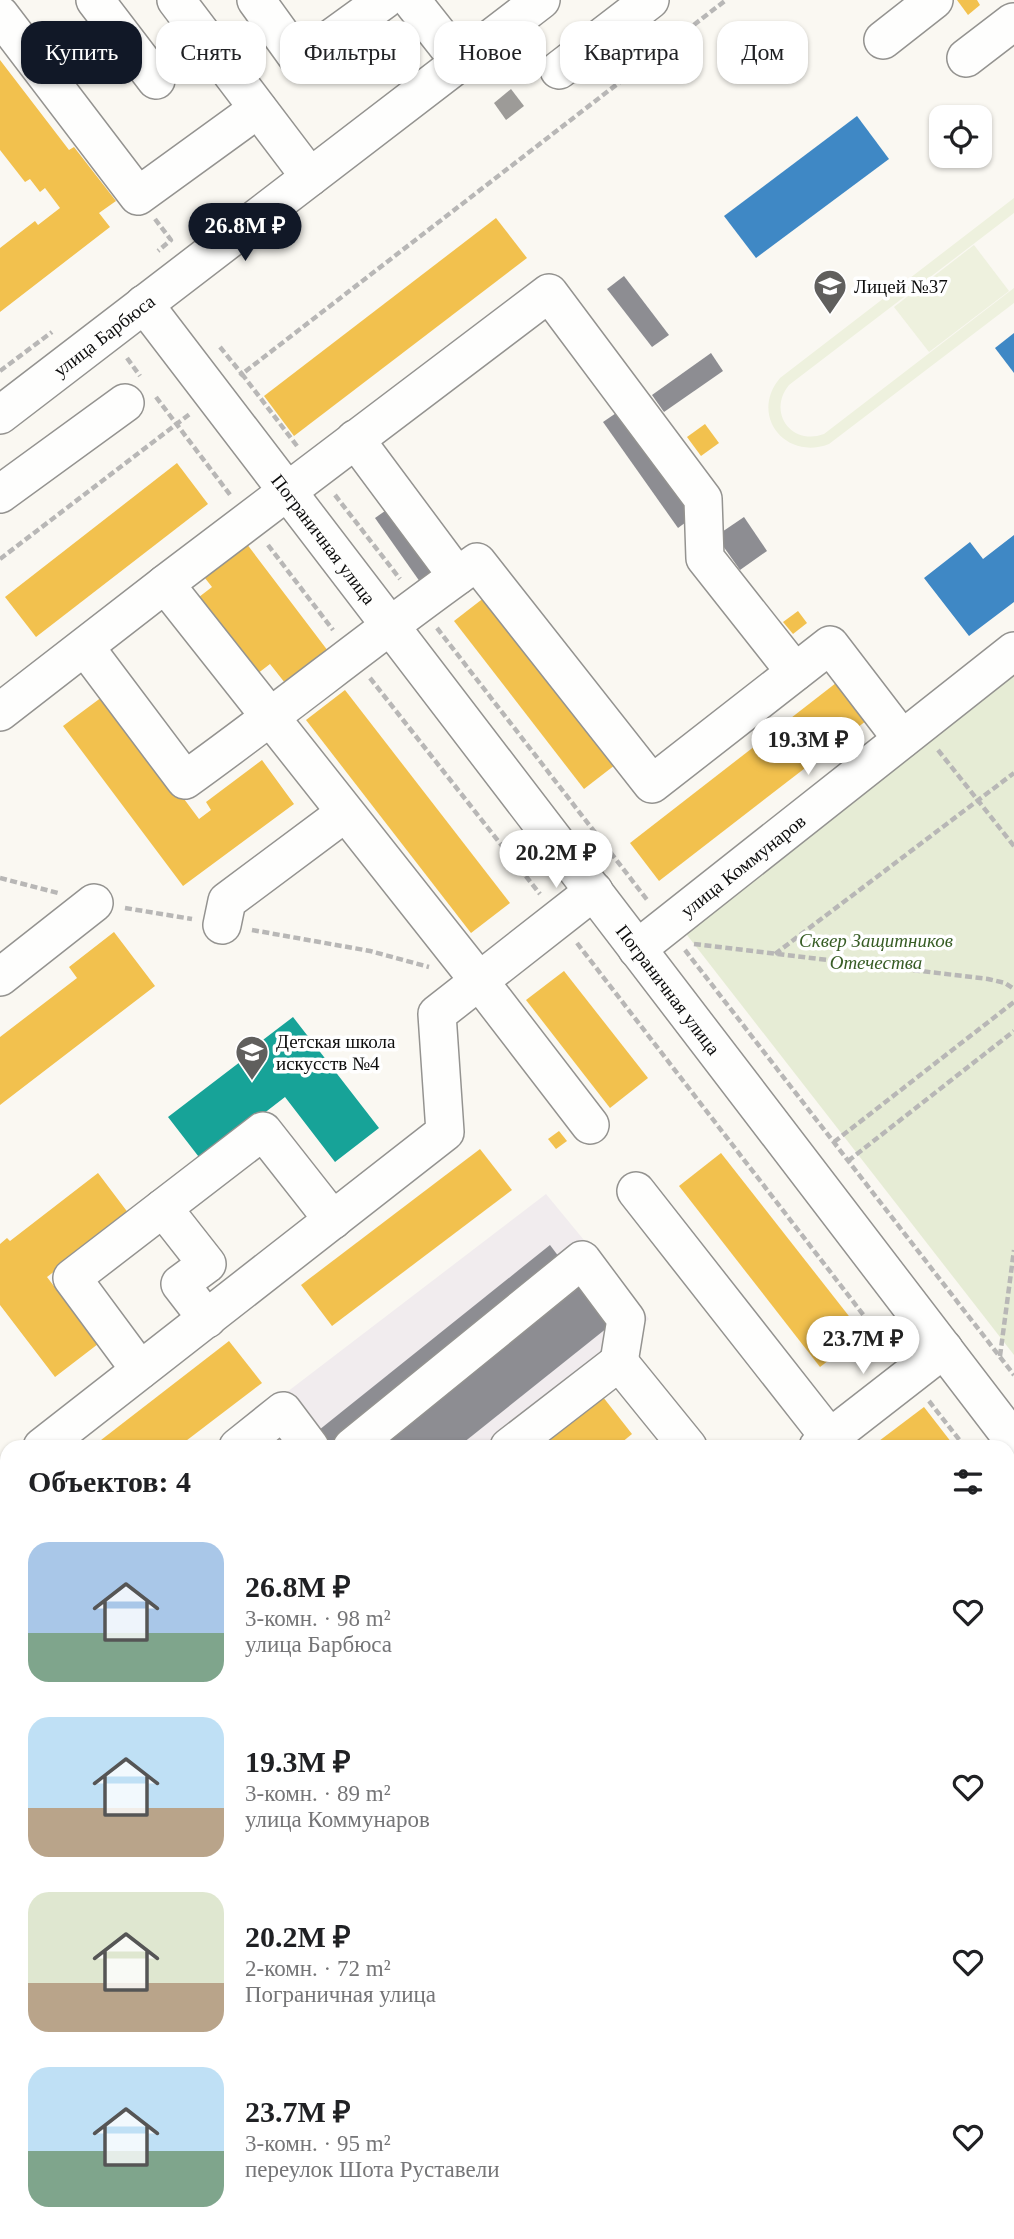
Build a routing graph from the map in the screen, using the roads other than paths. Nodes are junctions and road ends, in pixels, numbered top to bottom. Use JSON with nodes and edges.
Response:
{"nodes":[{"id":1,"x":95,"y":0,"type":"edge"},
{"id":2,"x":176,"y":0,"type":"edge"},
{"id":3,"x":256,"y":0,"type":"edge"},
{"id":4,"x":384,"y":0,"type":"edge"},
{"id":5,"x":411,"y":0,"type":"edge"},
{"id":6,"x":541,"y":0,"type":"edge"},
{"id":7,"x":650,"y":0,"type":"edge"},
{"id":8,"x":934,"y":0,"type":"edge"},
{"id":9,"x":0,"y":15,"type":"edge"},
{"id":10,"x":1008,"y":15,"type":"edge"},
{"id":11,"x":514,"y":21,"type":"edge"},
{"id":12,"x":434,"y":29,"type":"edge"},
{"id":13,"x":883,"y":40,"type":"dead end"},
{"id":14,"x":966,"y":58,"type":"dead end"},
{"id":15,"x":559,"y":70,"type":"dead end"},
{"id":16,"x":156,"y":80,"type":"dead end"},
{"id":17,"x":434,"y":82,"type":"edge"},
{"id":18,"x":258,"y":108,"type":"junction"},
{"id":19,"x":310,"y":177,"type":"junction"},
{"id":20,"x":144,"y":304,"type":"junction"},
{"id":21,"x":142,"y":393,"type":"road end"},
{"id":22,"x":0,"y":415,"type":"edge"},
{"id":23,"x":355,"y":439,"type":"junction"},
{"id":24,"x":301,"y":480,"type":"junction"},
{"id":25,"x":0,"y":494,"type":"edge"},
{"id":26,"x":457,"y":576,"type":"junction"},
{"id":27,"x":165,"y":584,"type":"junction"},
{"id":28,"x":405,"y":614,"type":"junction"},
{"id":29,"x":85,"y":647,"type":"junction"},
{"id":30,"x":1014,"y":652,"type":"edge"},
{"id":31,"x":795,"y":672,"type":"junction"},
{"id":32,"x":0,"y":712,"type":"edge"},
{"id":33,"x":271,"y":718,"type":"junction"},
{"id":34,"x":902,"y":739,"type":"junction"},
{"id":35,"x":345,"y":813,"type":"junction"},
{"id":36,"x":594,"y":891,"type":"junction"},
{"id":37,"x":94,"y":902,"type":"dead end"},
{"id":38,"x":222,"y":925,"type":"dead end"},
{"id":39,"x":637,"y":949,"type":"junction"},
{"id":40,"x":0,"y":976,"type":"edge"},
{"id":41,"x":480,"y":982,"type":"junction"},
{"id":42,"x":590,"y":1125,"type":"dead end"},
{"id":43,"x":636,"y":1191,"type":"dead end"},
{"id":44,"x":163,"y":1208,"type":"junction"},
{"id":45,"x":333,"y":1220,"type":"junction"},
{"id":46,"x":207,"y":1319,"type":"junction"},
{"id":47,"x":944,"y":1349,"type":"junction"},
{"id":48,"x":619,"y":1362,"type":"junction"},
{"id":49,"x":140,"y":1370,"type":"junction"},
{"id":50,"x":1002,"y":1401,"type":"edge"},
{"id":51,"x":51,"y":1440,"type":"edge"},
{"id":52,"x":247,"y":1440,"type":"edge"},
{"id":53,"x":305,"y":1440,"type":"edge"},
{"id":54,"x":361,"y":1440,"type":"edge"},
{"id":55,"x":518,"y":1440,"type":"edge"},
{"id":56,"x":678,"y":1440,"type":"edge"},
{"id":57,"x":822,"y":1440,"type":"edge"},
{"id":58,"x":828,"y":1440,"type":"edge"},
{"id":59,"x":1014,"y":1440,"type":"edge"}],
"edges":[{"from":1,"to":16,"type":"street"},
{"from":2,"to":18,"type":"street"},
{"from":3,"to":4,"type":"street"},
{"from":5,"to":12,"type":"street"},
{"from":6,"to":11,"type":"street","name":"улица Барбюса"},
{"from":7,"to":15,"type":"street"},
{"from":8,"to":13,"type":"street"},
{"from":9,"to":18,"type":"street"},
{"from":10,"to":14,"type":"street"},
{"from":17,"to":19,"type":"street","name":"улица Барбюса"},
{"from":18,"to":19,"type":"street"},
{"from":19,"to":20,"type":"street","name":"улица Барбюса"},
{"from":20,"to":22,"type":"street","name":"улица Барбюса"},
{"from":20,"to":24,"type":"street","name":"Пограничная улица"},
{"from":21,"to":25,"type":"street"},
{"from":23,"to":24,"type":"street"},
{"from":23,"to":26,"type":"street"},
{"from":23,"to":31,"type":"street"},
{"from":24,"to":27,"type":"street"},
{"from":24,"to":28,"type":"street","name":"Пограничная улица"},
{"from":26,"to":28,"type":"street"},
{"from":26,"to":31,"type":"street"},
{"from":27,"to":29,"type":"street"},
{"from":27,"to":33,"type":"street"},
{"from":28,"to":33,"type":"street"},
{"from":28,"to":36,"type":"street","name":"Пограничная улица"},
{"from":29,"to":32,"type":"street"},
{"from":29,"to":33,"type":"street"},
{"from":30,"to":34,"type":"street","name":"улица Коммунаров"},
{"from":31,"to":34,"type":"street"},
{"from":33,"to":35,"type":"street"},
{"from":34,"to":39,"type":"street","name":"улица Коммунаров"},
{"from":35,"to":38,"type":"street"},
{"from":35,"to":41,"type":"street"},
{"from":36,"to":39,"type":"street","name":"Пограничная улица"},
{"from":36,"to":41,"type":"street"},
{"from":37,"to":40,"type":"street"},
{"from":39,"to":47,"type":"street","name":"Пограничная улица"},
{"from":41,"to":42,"type":"street"},
{"from":41,"to":45,"type":"street"},
{"from":43,"to":57,"type":"street"},
{"from":44,"to":45,"type":"street"},
{"from":44,"to":46,"type":"street"},
{"from":44,"to":49,"type":"street"},
{"from":45,"to":46,"type":"street"},
{"from":46,"to":49,"type":"street"},
{"from":47,"to":50,"type":"street","name":"Пограничная улица"},
{"from":47,"to":58,"type":"street"},
{"from":48,"to":54,"type":"street"},
{"from":48,"to":55,"type":"street"},
{"from":48,"to":56,"type":"street"},
{"from":49,"to":51,"type":"street"},
{"from":50,"to":59,"type":"street","name":"Пограничная улица"},
{"from":52,"to":53,"type":"street"}]}
